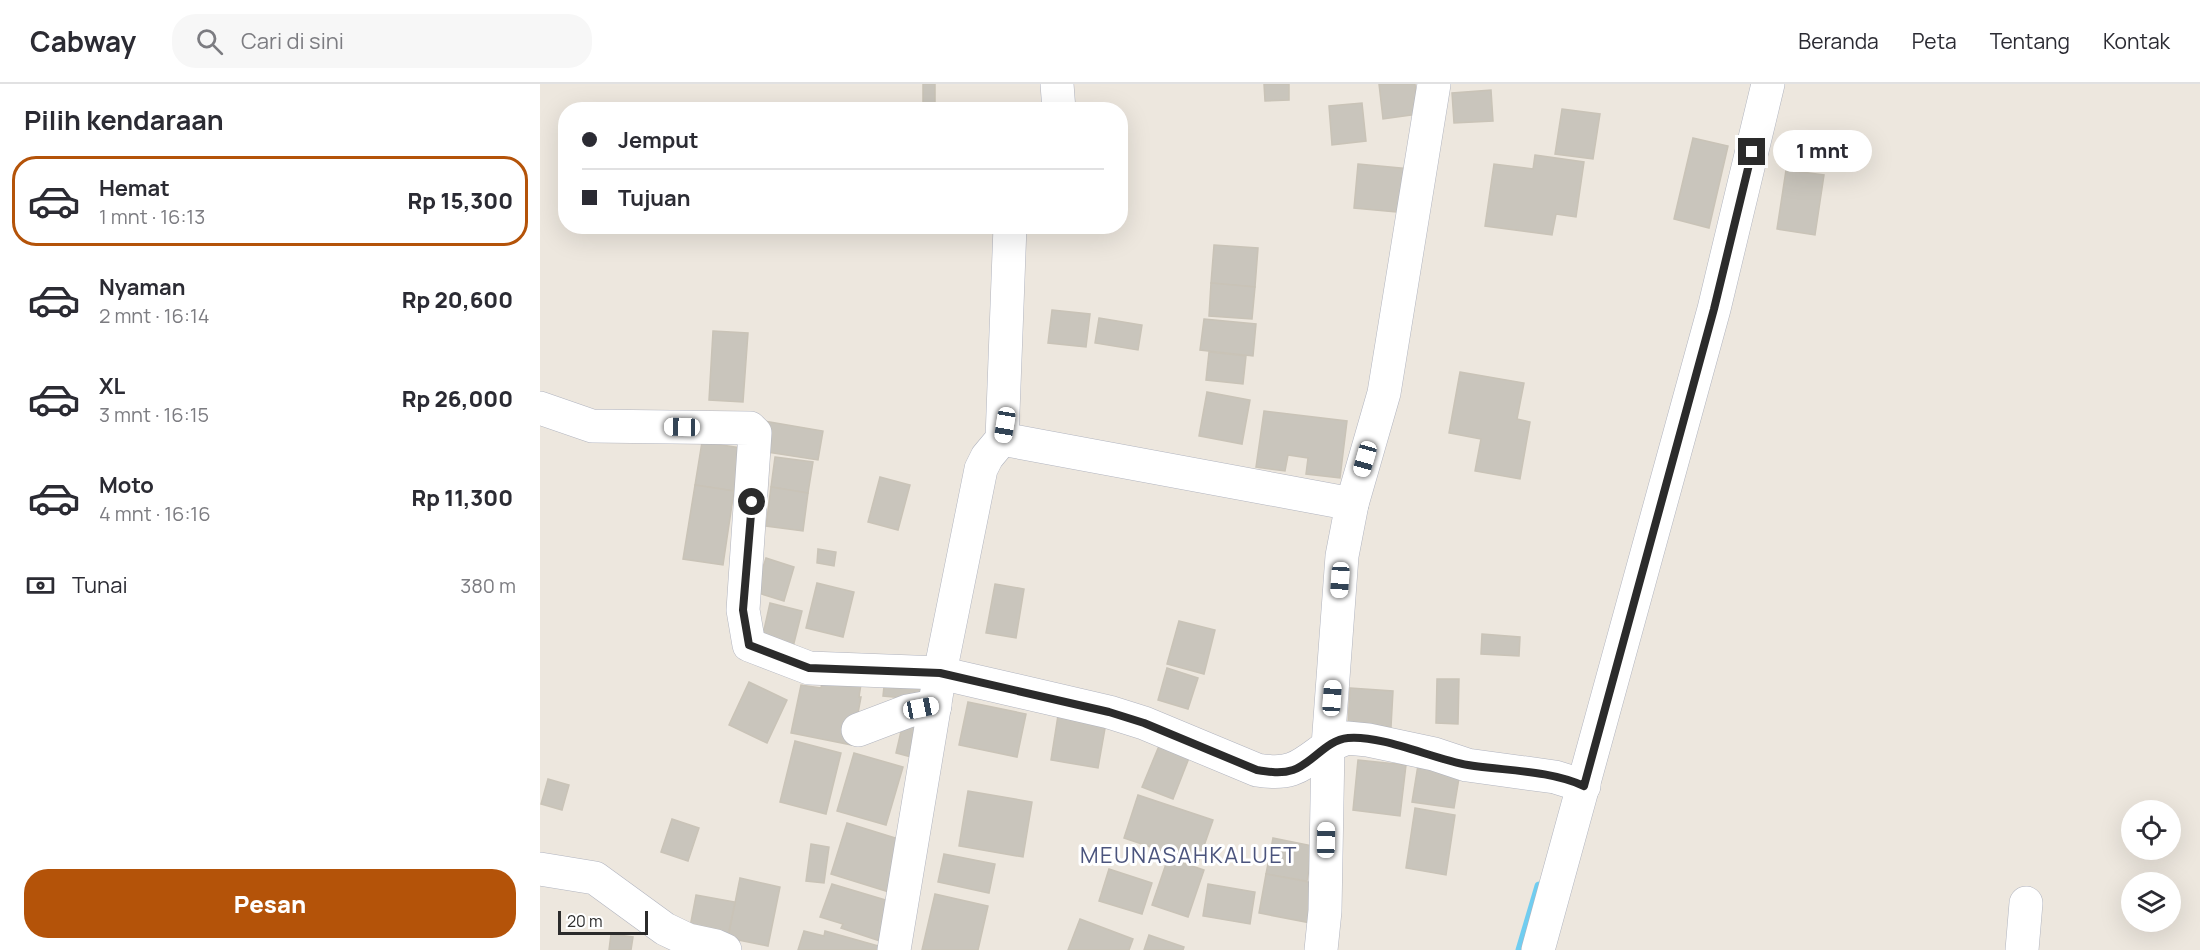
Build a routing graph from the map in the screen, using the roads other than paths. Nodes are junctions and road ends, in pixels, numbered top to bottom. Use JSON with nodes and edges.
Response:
{"nodes":[{"id":1,"x":1057,"y":84,"type":"edge"},
{"id":2,"x":1434,"y":84,"type":"edge"},
{"id":3,"x":1768,"y":84,"type":"edge"},
{"id":4,"x":1058,"y":102,"type":"edge"},
{"id":5,"x":1010,"y":234,"type":"edge"},
{"id":6,"x":540,"y":408,"type":"edge"},
{"id":7,"x":1002,"y":439,"type":"junction"},
{"id":8,"x":1352,"y":504,"type":"junction"},
{"id":9,"x":940,"y":673,"type":"junction"},
{"id":10,"x":935,"y":706,"type":"junction"},
{"id":11,"x":858,"y":730,"type":"dead end"},
{"id":12,"x":1328,"y":746,"type":"junction"},
{"id":13,"x":1572,"y":782,"type":"junction"},
{"id":14,"x":540,"y":869,"type":"edge"},
{"id":15,"x":2026,"y":903,"type":"dead end"},
{"id":16,"x":725,"y":950,"type":"edge"},
{"id":17,"x":894,"y":950,"type":"edge"},
{"id":18,"x":1322,"y":950,"type":"edge"},
{"id":19,"x":1538,"y":950,"type":"edge"},
{"id":20,"x":2022,"y":950,"type":"edge"}],
"edges":[{"from":1,"to":4,"type":"street"},
{"from":2,"to":8,"type":"street"},
{"from":3,"to":13,"type":"street"},
{"from":5,"to":7,"type":"street"},
{"from":6,"to":9,"type":"street"},
{"from":7,"to":8,"type":"street"},
{"from":7,"to":9,"type":"street"},
{"from":8,"to":12,"type":"street"},
{"from":9,"to":10,"type":"street"},
{"from":9,"to":12,"type":"street"},
{"from":10,"to":11,"type":"street"},
{"from":10,"to":17,"type":"street"},
{"from":12,"to":13,"type":"street"},
{"from":12,"to":18,"type":"street"},
{"from":13,"to":19,"type":"street"},
{"from":14,"to":16,"type":"street"},
{"from":15,"to":20,"type":"street"}]}
